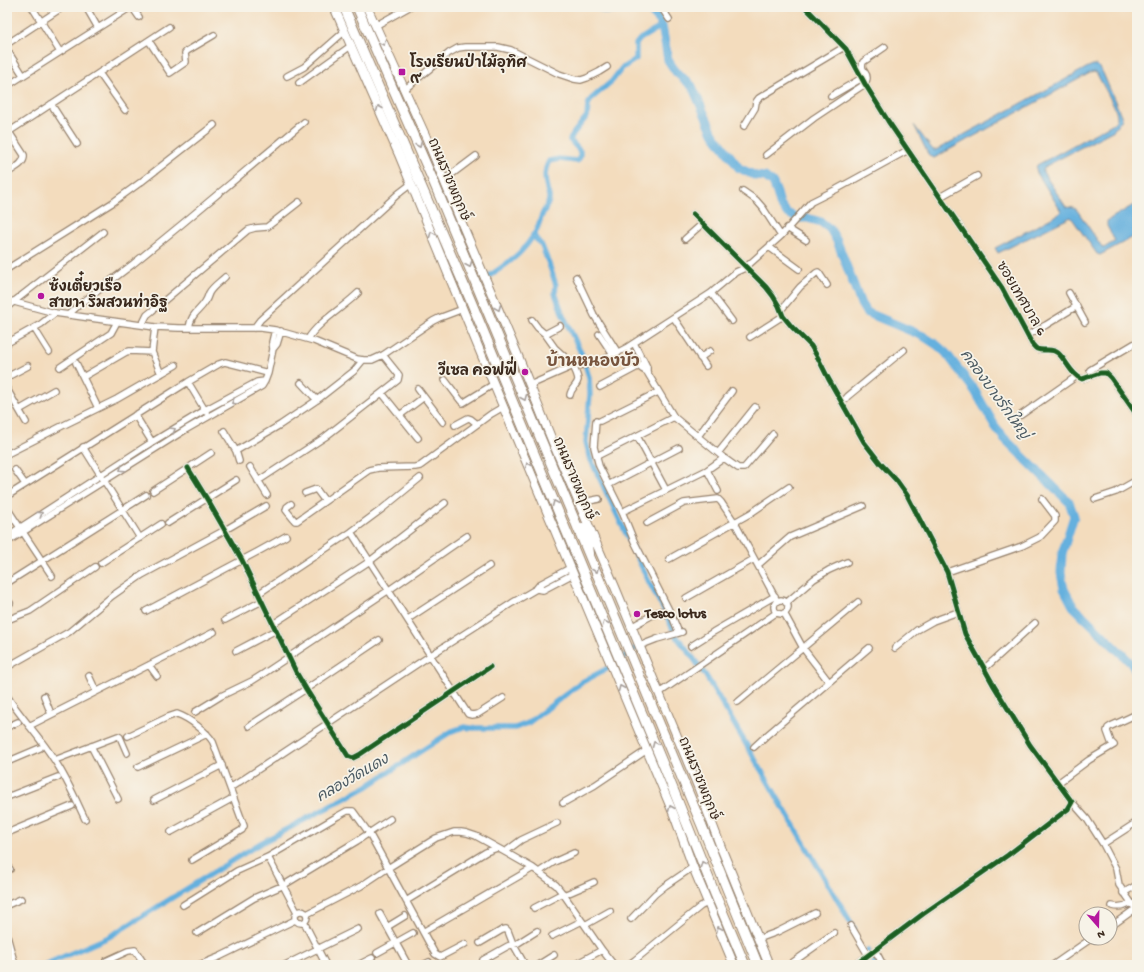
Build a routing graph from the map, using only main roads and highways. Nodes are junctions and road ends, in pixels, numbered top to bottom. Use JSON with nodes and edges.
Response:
{"nodes":[{"id":1,"x":334,"y":7,"type":"edge"},
{"id":2,"x":344,"y":7,"type":"edge"},
{"id":3,"x":357,"y":7,"type":"edge"},
{"id":4,"x":367,"y":7,"type":"edge"},
{"id":5,"x":396,"y":97,"type":"junction"},
{"id":6,"x":394,"y":125,"type":"junction"},
{"id":7,"x":422,"y":130,"type":"junction"},
{"id":8,"x":400,"y":157,"type":"junction"},
{"id":9,"x":577,"y":499,"type":"junction"},
{"id":10,"x":549,"y":515,"type":"junction"},
{"id":11,"x":590,"y":554,"type":"junction"},
{"id":12,"x":576,"y":556,"type":"junction"},
{"id":13,"x":698,"y":878,"type":"junction"},
{"id":14,"x":722,"y":879,"type":"junction"},
{"id":15,"x":726,"y":919,"type":"junction"},
{"id":16,"x":751,"y":923,"type":"junction"},
{"id":17,"x":734,"y":965,"type":"edge"},
{"id":18,"x":744,"y":965,"type":"edge"},
{"id":19,"x":758,"y":965,"type":"edge"},
{"id":20,"x":769,"y":965,"type":"edge"}],
"edges":[{"from":8,"to":1,"type":"main road","one_way":true},
{"from":2,"to":6,"type":"main road","name":"ถนนราชพฤกษ์"},
{"from":3,"to":5,"type":"main road","name":"ถนนราชพฤกษ์"},
{"from":4,"to":7,"type":"main road","one_way":true},
{"from":5,"to":7,"type":"main road"},
{"from":5,"to":11,"type":"main road","name":"ถนนราชพฤกษ์","one_way":true},
{"from":6,"to":8,"type":"main road"},
{"from":12,"to":6,"type":"main road","name":"ถนนราชพฤกษ์","one_way":true},
{"from":7,"to":9,"type":"main road","name":"ถนนราชพฤกษ์","one_way":true},
{"from":10,"to":8,"type":"main road","one_way":true},
{"from":9,"to":11,"type":"main road"},
{"from":9,"to":16,"type":"main road","name":"ถนนราชพฤกษ์"},
{"from":10,"to":12,"type":"main road"},
{"from":13,"to":10,"type":"main road","one_way":true},
{"from":11,"to":14,"type":"main road","name":"ถนนราชพฤกษ์","one_way":true},
{"from":15,"to":12,"type":"main road","name":"ถนนราชพฤกษ์","one_way":true},
{"from":13,"to":15,"type":"main road"},
{"from":17,"to":13,"type":"main road","one_way":true},
{"from":14,"to":16,"type":"main road"},
{"from":14,"to":19,"type":"main road","name":"ถนนราชพฤกษ์"},
{"from":15,"to":18,"type":"main road","name":"ถนนราชพฤกษ์"},
{"from":16,"to":20,"type":"main road","name":"ถนนราชพฤกษ์"}]}
